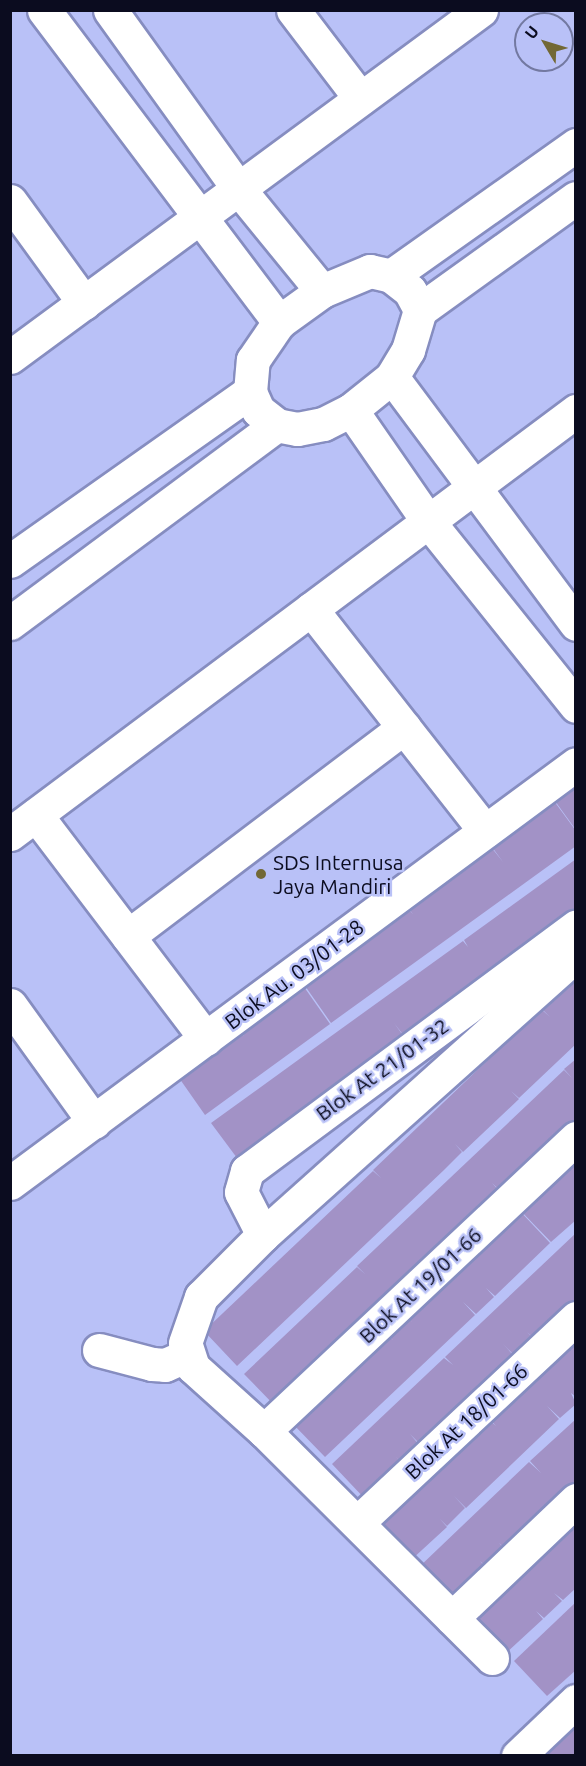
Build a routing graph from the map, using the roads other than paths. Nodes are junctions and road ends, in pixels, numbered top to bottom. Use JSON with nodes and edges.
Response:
{"nodes":[{"id":1,"x":44,"y":10,"type":"edge"},
{"id":2,"x":110,"y":10,"type":"edge"},
{"id":3,"x":293,"y":10,"type":"edge"},
{"id":4,"x":478,"y":11,"type":"edge"},
{"id":5,"x":360,"y":98,"type":"junction"},
{"id":6,"x":576,"y":145,"type":"edge"},
{"id":7,"x":238,"y":188,"type":"junction"},
{"id":8,"x":576,"y":198,"type":"edge"},
{"id":9,"x":10,"y":201,"type":"edge"},
{"id":10,"x":198,"y":217,"type":"junction"},
{"id":11,"x":391,"y":276,"type":"junction"},
{"id":12,"x":322,"y":291,"type":"junction"},
{"id":13,"x":84,"y":303,"type":"junction"},
{"id":14,"x":420,"y":310,"type":"junction"},
{"id":15,"x":279,"y":322,"type":"junction"},
{"id":16,"x":10,"y":357,"type":"edge"},
{"id":17,"x":393,"y":377,"type":"junction"},
{"id":18,"x":250,"y":392,"type":"junction"},
{"id":19,"x":351,"y":410,"type":"junction"},
{"id":20,"x":576,"y":411,"type":"edge"},
{"id":21,"x":277,"y":425,"type":"junction"},
{"id":22,"x":474,"y":487,"type":"junction"},
{"id":23,"x":428,"y":521,"type":"junction"},
{"id":24,"x":10,"y":561,"type":"edge"},
{"id":25,"x":311,"y":609,"type":"junction"},
{"id":26,"x":10,"y":623,"type":"edge"},
{"id":27,"x":576,"y":624,"type":"edge"},
{"id":28,"x":576,"y":706,"type":"edge"},
{"id":29,"x":404,"y":728,"type":"junction"},
{"id":30,"x":576,"y":764,"type":"edge"},
{"id":31,"x":23,"y":824,"type":"edge"},
{"id":32,"x":485,"y":831,"type":"junction"},
{"id":33,"x":576,"y":927,"type":"edge"},
{"id":34,"x":128,"y":936,"type":"junction"},
{"id":35,"x":576,"y":955,"type":"edge"},
{"id":36,"x":10,"y":1005,"type":"edge"},
{"id":37,"x":206,"y":1039,"type":"junction"},
{"id":38,"x":94,"y":1122,"type":"junction"},
{"id":39,"x":576,"y":1138,"type":"edge"},
{"id":40,"x":10,"y":1183,"type":"edge"},
{"id":41,"x":263,"y":1235,"type":"junction"},
{"id":42,"x":576,"y":1318,"type":"edge"},
{"id":43,"x":99,"y":1350,"type":"dead end"},
{"id":44,"x":187,"y":1355,"type":"junction"},
{"id":45,"x":264,"y":1431,"type":"junction"},
{"id":46,"x":576,"y":1500,"type":"edge"},
{"id":47,"x":357,"y":1523,"type":"junction"},
{"id":48,"x":452,"y":1618,"type":"junction"},
{"id":49,"x":492,"y":1658,"type":"dead end"},
{"id":50,"x":576,"y":1701,"type":"edge"},
{"id":51,"x":519,"y":1755,"type":"edge"}],
"edges":[{"from":1,"to":10,"type":"street"},
{"from":2,"to":7,"type":"street"},
{"from":3,"to":5,"type":"street"},
{"from":4,"to":5,"type":"street"},
{"from":5,"to":7,"type":"street"},
{"from":6,"to":11,"type":"street"},
{"from":7,"to":10,"type":"street"},
{"from":7,"to":12,"type":"street"},
{"from":8,"to":14,"type":"street"},
{"from":9,"to":13,"type":"street"},
{"from":10,"to":13,"type":"street"},
{"from":10,"to":15,"type":"street"},
{"from":11,"to":12,"type":"street"},
{"from":11,"to":14,"type":"street"},
{"from":12,"to":15,"type":"street"},
{"from":13,"to":16,"type":"street"},
{"from":14,"to":17,"type":"street"},
{"from":15,"to":18,"type":"street"},
{"from":17,"to":19,"type":"street"},
{"from":17,"to":22,"type":"street"},
{"from":18,"to":21,"type":"street"},
{"from":18,"to":24,"type":"street"},
{"from":19,"to":21,"type":"street"},
{"from":19,"to":23,"type":"street"},
{"from":20,"to":22,"type":"street"},
{"from":21,"to":26,"type":"street"},
{"from":22,"to":23,"type":"street"},
{"from":22,"to":27,"type":"street"},
{"from":23,"to":25,"type":"street"},
{"from":23,"to":28,"type":"street"},
{"from":25,"to":29,"type":"street"},
{"from":25,"to":31,"type":"street"},
{"from":29,"to":32,"type":"street"},
{"from":29,"to":34,"type":"street"},
{"from":30,"to":32,"type":"street","name":"Blok Au. 03/01-28"},
{"from":31,"to":34,"type":"street"},
{"from":32,"to":37,"type":"street","name":"Blok Au. 03/01-28"},
{"from":33,"to":41,"type":"street","name":"Blok At 21/01-32"},
{"from":34,"to":37,"type":"street"},
{"from":35,"to":41,"type":"street"},
{"from":36,"to":38,"type":"street"},
{"from":37,"to":38,"type":"street","name":"Blok Au. 03/01-28"},
{"from":38,"to":40,"type":"street","name":"Blok Au. 03/01-28"},
{"from":39,"to":45,"type":"street","name":"Blok At 19/01-66"},
{"from":41,"to":44,"type":"street"},
{"from":42,"to":47,"type":"street","name":"Blok At 18/01-66"},
{"from":43,"to":44,"type":"street"},
{"from":44,"to":45,"type":"street"},
{"from":45,"to":47,"type":"street"},
{"from":46,"to":48,"type":"street"},
{"from":47,"to":48,"type":"street"},
{"from":48,"to":49,"type":"street"},
{"from":50,"to":51,"type":"street"}]}
